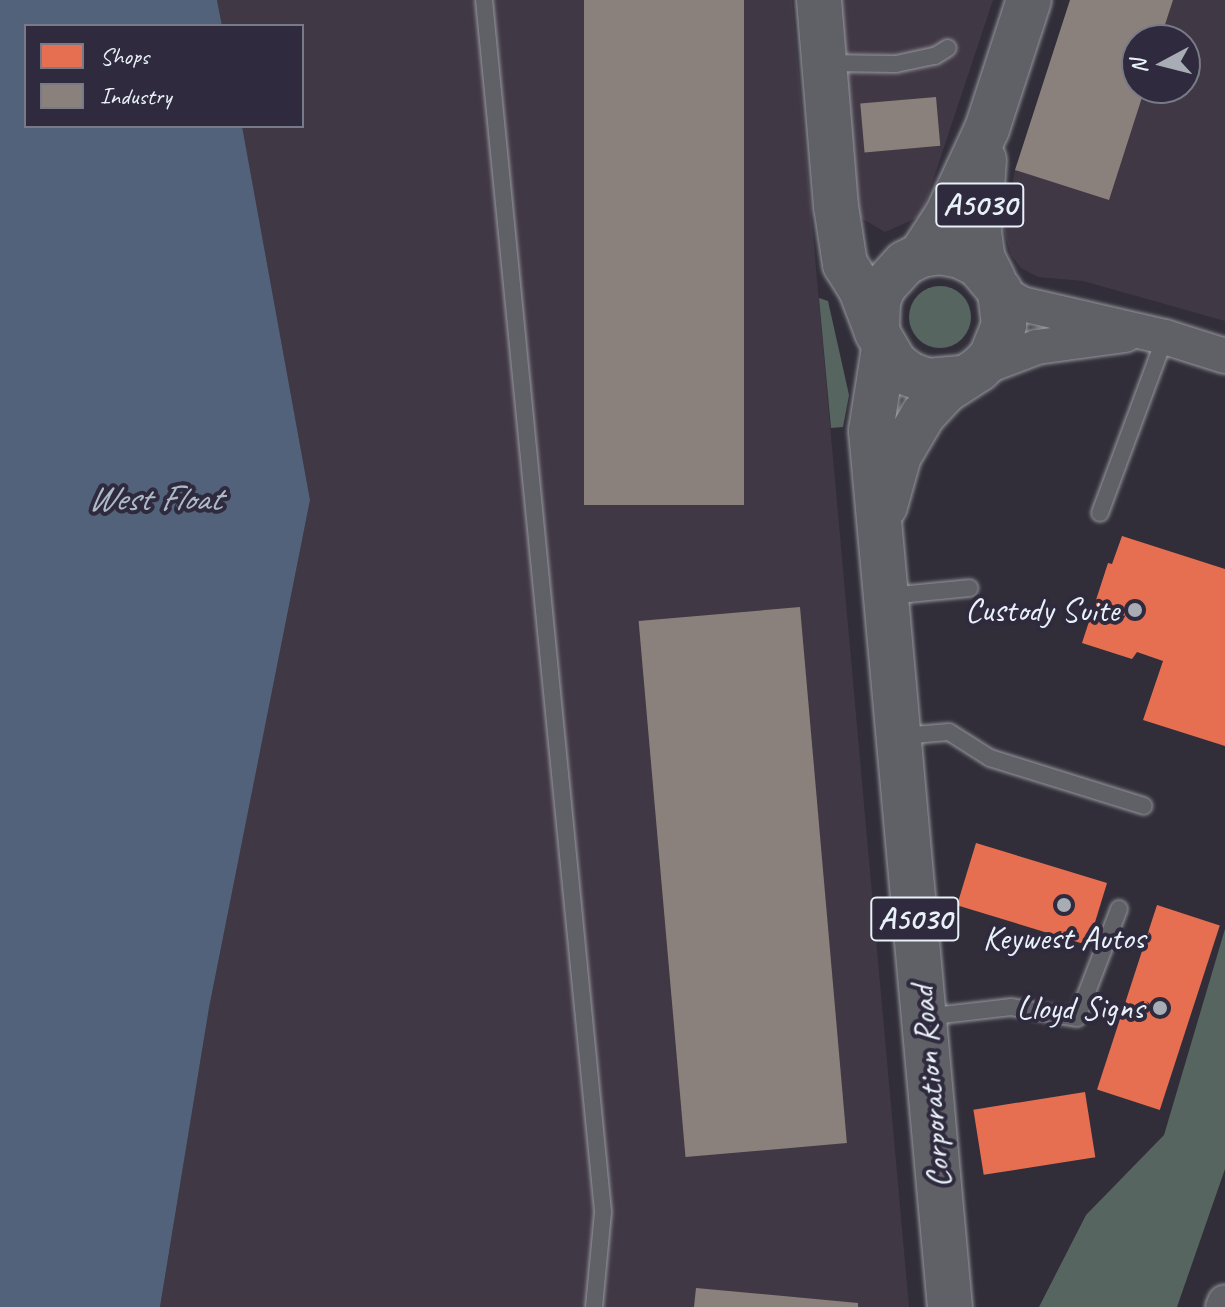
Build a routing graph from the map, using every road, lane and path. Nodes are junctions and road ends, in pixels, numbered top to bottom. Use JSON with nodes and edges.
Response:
{"nodes":[{"id":1,"x":484,"y":0,"type":"edge"},
{"id":2,"x":819,"y":0,"type":"edge"},
{"id":3,"x":1029,"y":0,"type":"edge"},
{"id":4,"x":948,"y":48,"type":"dead end"},
{"id":5,"x":821,"y":63,"type":"junction"},
{"id":6,"x":987,"y":129,"type":"junction"},
{"id":7,"x":836,"y":206,"type":"junction"},
{"id":8,"x":913,"y":259,"type":"junction"},
{"id":9,"x":996,"y":285,"type":"junction"},
{"id":10,"x":1155,"y":335,"type":"junction"},
{"id":11,"x":880,"y":340,"type":"junction"},
{"id":12,"x":1225,"y":356,"type":"edge"},
{"id":13,"x":971,"y":374,"type":"junction"},
{"id":14,"x":1100,"y":513,"type":"dead end"},
{"id":15,"x":880,"y":532,"type":"junction"},
{"id":16,"x":970,"y":588,"type":"dead end"},
{"id":17,"x":884,"y":597,"type":"junction"},
{"id":18,"x":896,"y":736,"type":"junction"},
{"id":19,"x":1144,"y":806,"type":"dead end"},
{"id":20,"x":1119,"y":909,"type":"dead end"},
{"id":21,"x":924,"y":1017,"type":"junction"},
{"id":22,"x":594,"y":1307,"type":"edge"},
{"id":23,"x":950,"y":1307,"type":"edge"}],
"edges":[{"from":1,"to":22,"type":"lane"},
{"from":2,"to":5,"type":"main road","name":"Corporation Road"},
{"from":3,"to":6,"type":"main road","number":"A5030"},
{"from":4,"to":5,"type":"lane"},
{"from":5,"to":7,"type":"main road","name":"Corporation Road"},
{"from":6,"to":8,"type":"main road","number":"A5030"},
{"from":6,"to":9,"type":"main road","number":"A5030"},
{"from":7,"to":8,"type":"main road","name":"Corporation Road"},
{"from":7,"to":11,"type":"main road","name":"Corporation Road"},
{"from":8,"to":9,"type":"main road"},
{"from":8,"to":11,"type":"main road"},
{"from":9,"to":10,"type":"street"},
{"from":9,"to":13,"type":"main road"},
{"from":10,"to":12,"type":"street"},
{"from":10,"to":13,"type":"street"},
{"from":10,"to":14,"type":"lane"},
{"from":11,"to":13,"type":"main road"},
{"from":11,"to":15,"type":"main road","name":"Corporation Road","number":"A5030"},
{"from":13,"to":15,"type":"main road","name":"Corporation Road","number":"A5030"},
{"from":15,"to":17,"type":"main road","name":"Corporation Road","number":"A5030"},
{"from":16,"to":17,"type":"lane"},
{"from":17,"to":18,"type":"main road","name":"Corporation Road","number":"A5030"},
{"from":18,"to":19,"type":"lane"},
{"from":18,"to":21,"type":"main road","name":"Corporation Road","number":"A5030"},
{"from":20,"to":21,"type":"lane"},
{"from":21,"to":23,"type":"main road","name":"Corporation Road","number":"A5030"}]}
